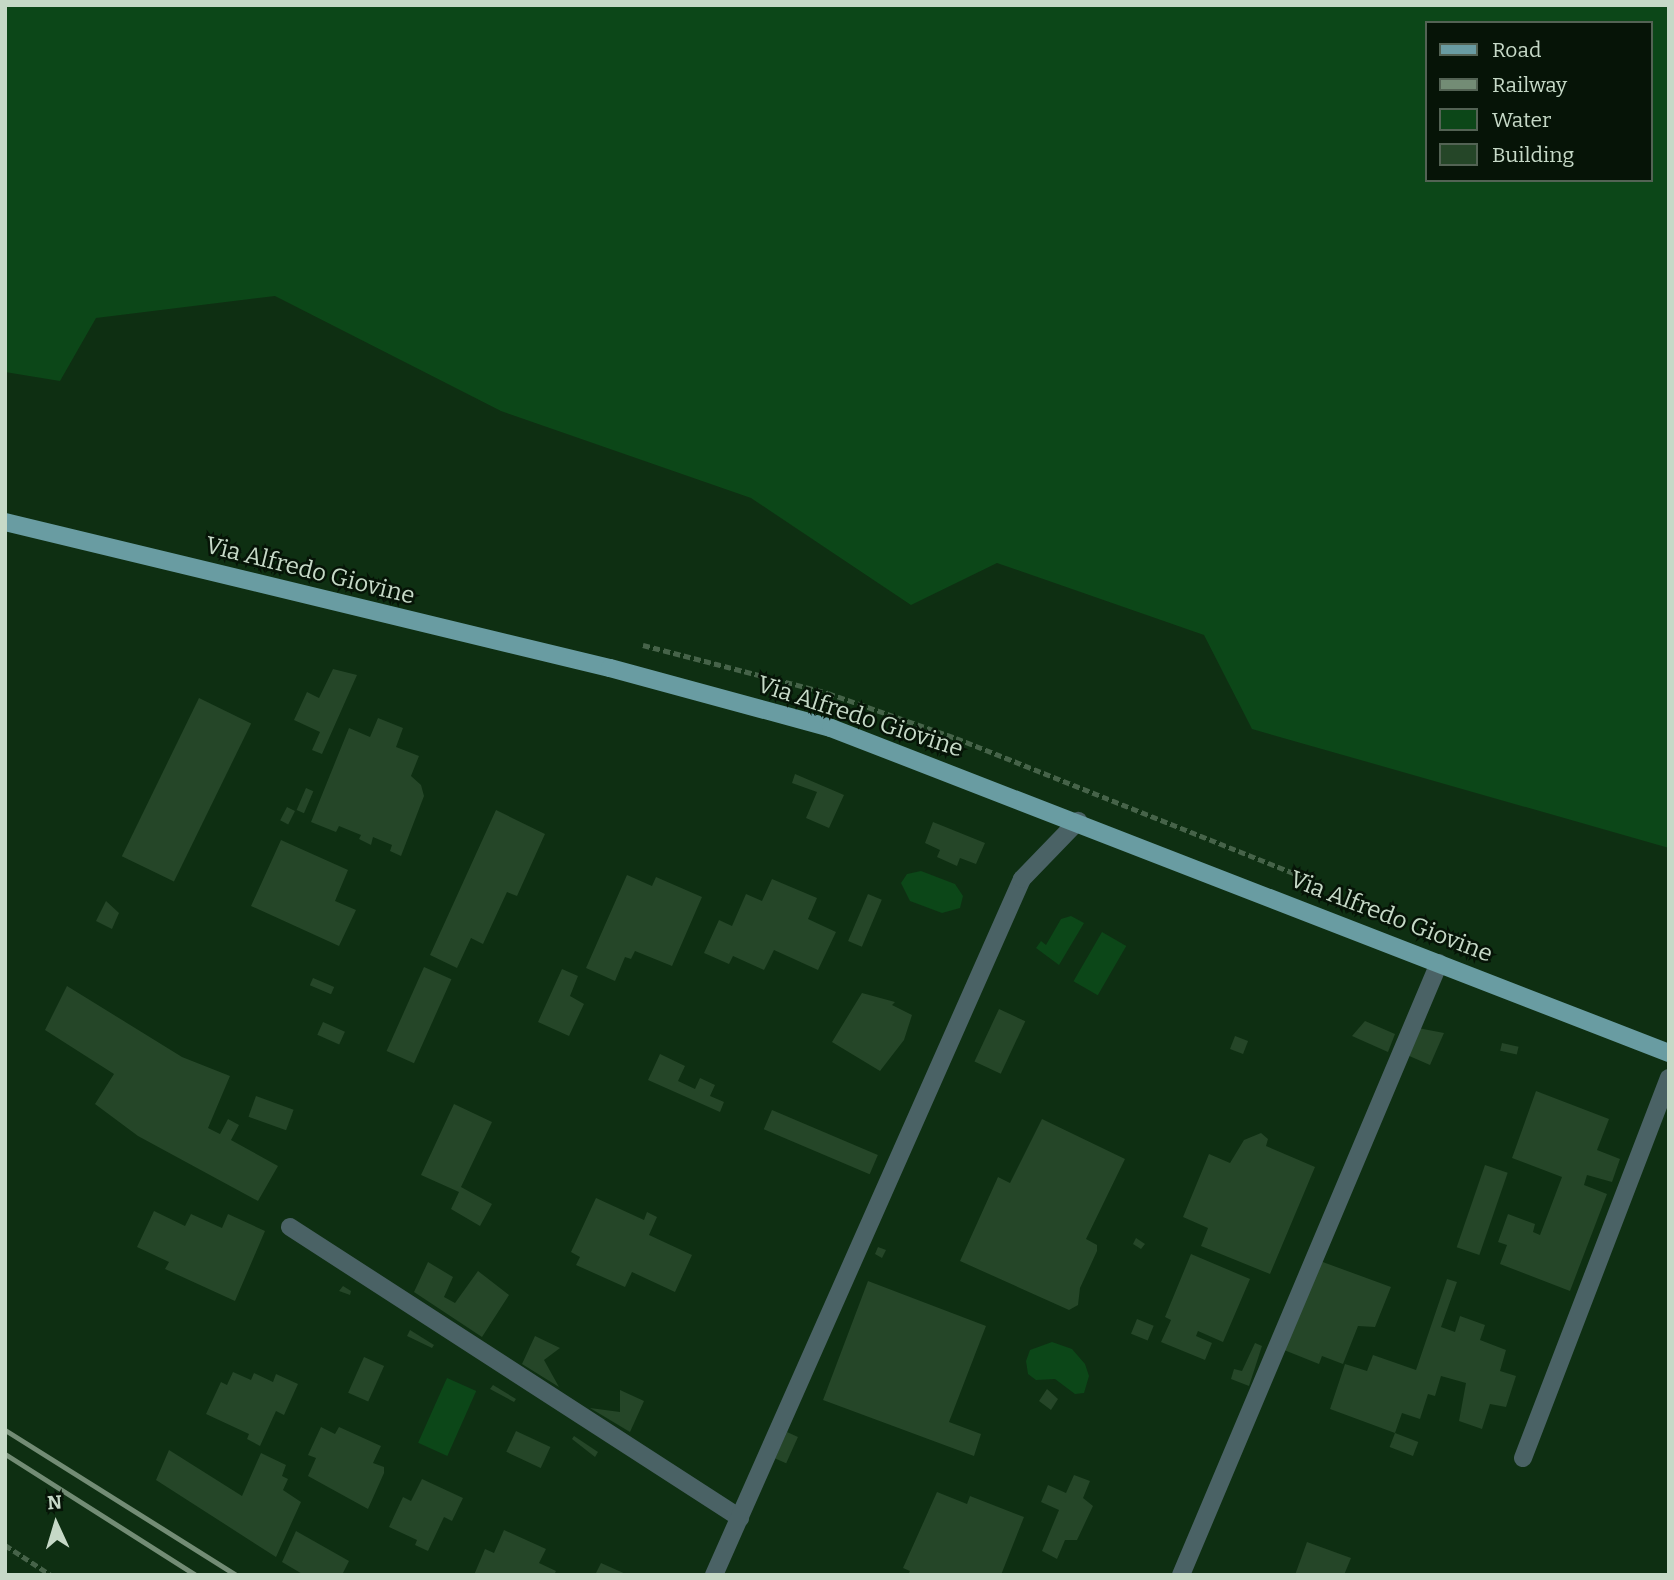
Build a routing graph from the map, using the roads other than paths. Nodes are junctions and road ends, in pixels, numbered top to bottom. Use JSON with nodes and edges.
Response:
{"nodes":[{"id":1,"x":5,"y":522,"type":"edge"},
{"id":2,"x":1078,"y":821,"type":"junction"},
{"id":3,"x":1439,"y":963,"type":"junction"},
{"id":4,"x":1669,"y":1053,"type":"edge"},
{"id":5,"x":1669,"y":1078,"type":"edge"},
{"id":6,"x":290,"y":1227,"type":"dead end"},
{"id":7,"x":1523,"y":1458,"type":"dead end"},
{"id":8,"x":740,"y":1518,"type":"junction"},
{"id":9,"x":714,"y":1575,"type":"edge"},
{"id":10,"x":1181,"y":1575,"type":"edge"}],
"edges":[{"from":1,"to":2,"type":"main road","name":"Via Alfredo Giovine"},
{"from":2,"to":3,"type":"main road","name":"Via Alfredo Giovine"},
{"from":2,"to":8,"type":"street"},
{"from":3,"to":4,"type":"main road","name":"Via Alfredo Giovine"},
{"from":3,"to":10,"type":"street"},
{"from":5,"to":7,"type":"street"},
{"from":6,"to":8,"type":"street"},
{"from":8,"to":9,"type":"street"}]}
